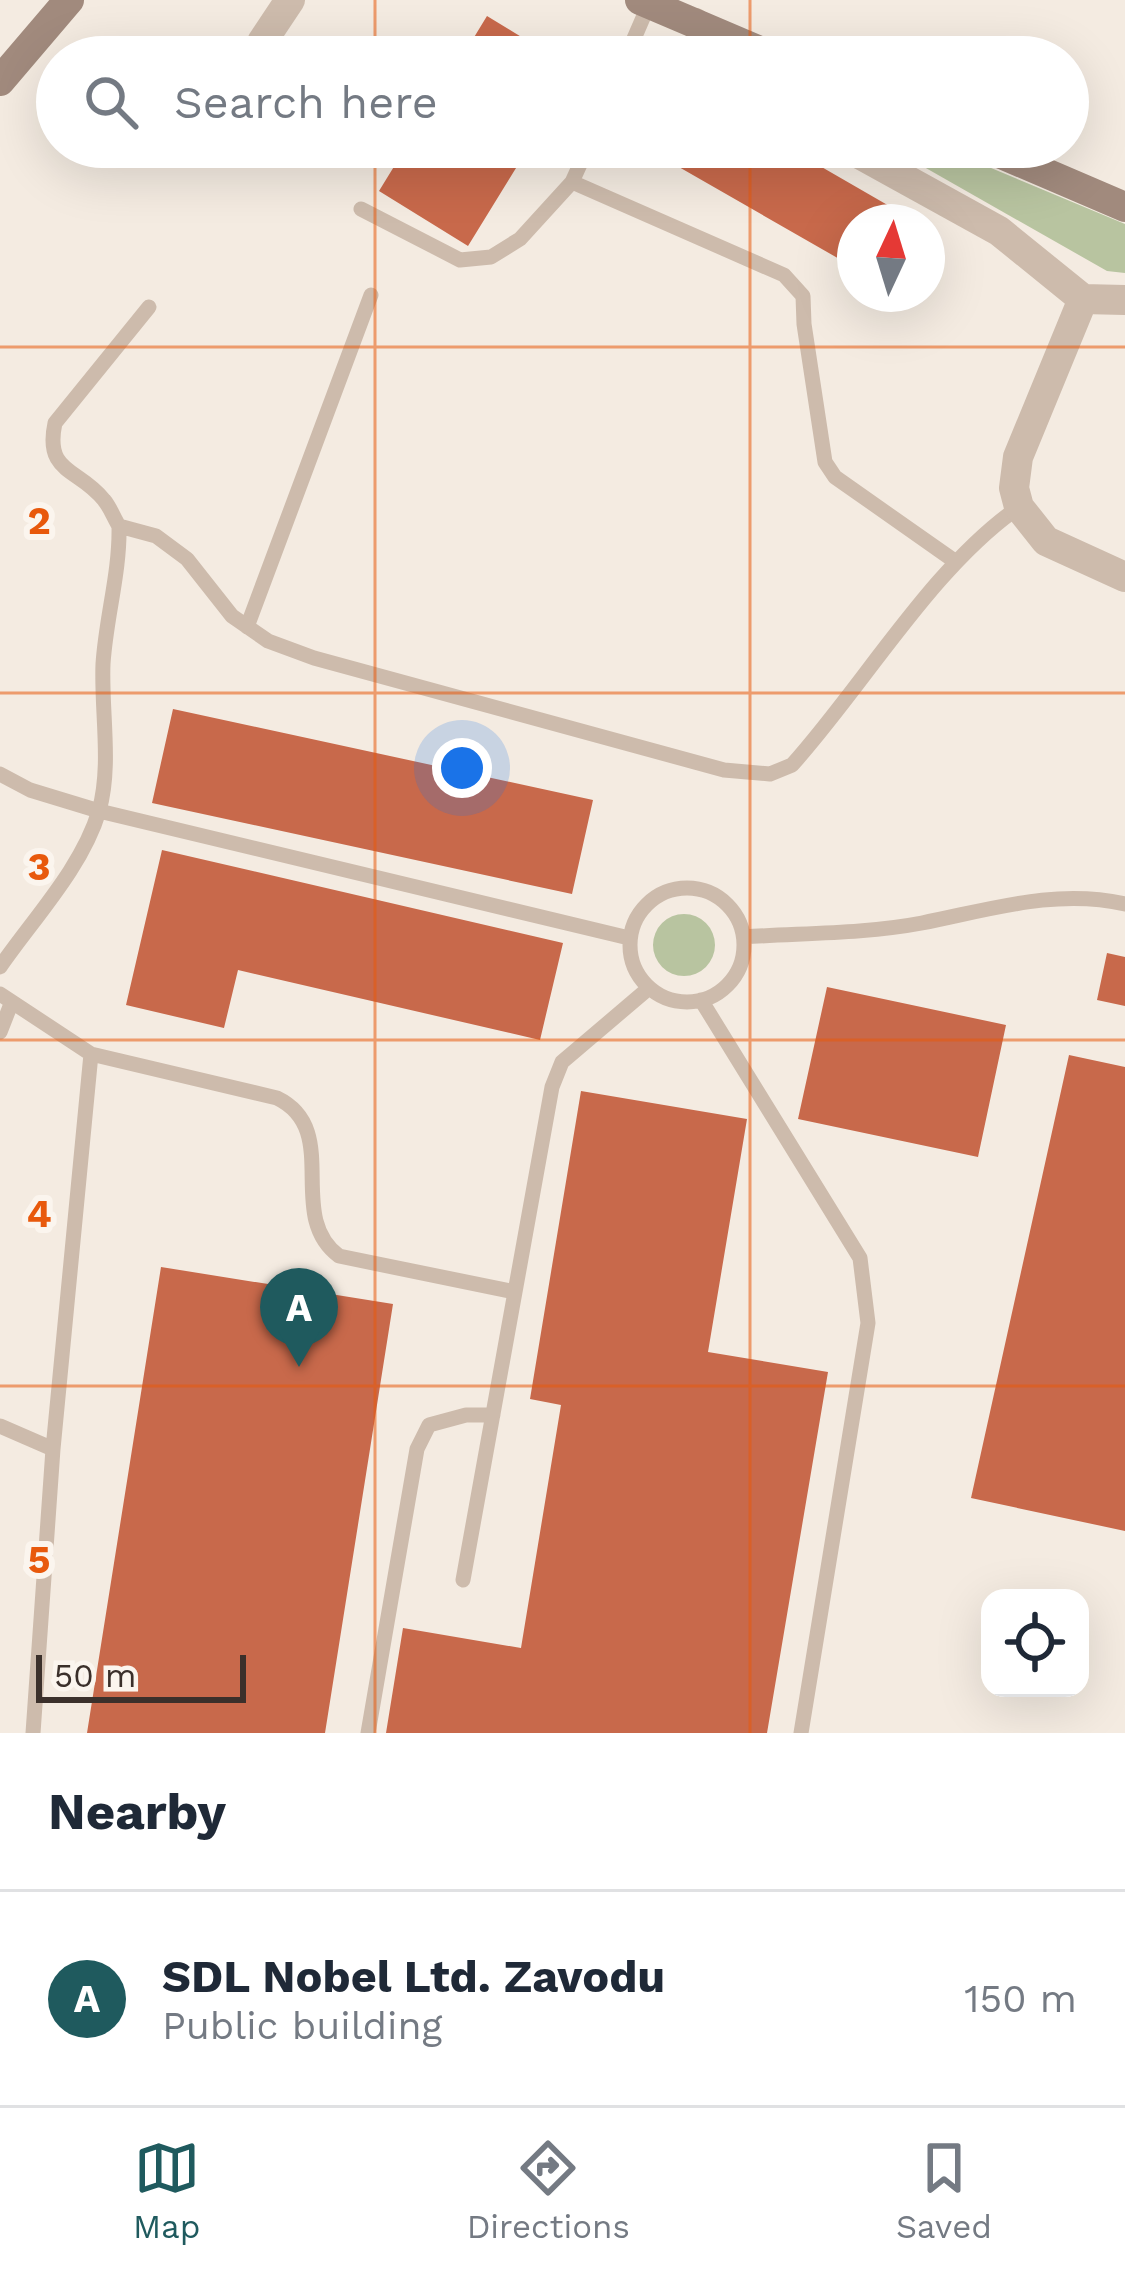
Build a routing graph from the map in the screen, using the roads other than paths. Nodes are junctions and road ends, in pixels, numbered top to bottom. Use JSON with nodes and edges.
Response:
{"nodes":[{"id":1,"x":69,"y":0,"type":"edge"},
{"id":2,"x":290,"y":0,"type":"edge"},
{"id":3,"x":645,"y":2,"type":"edge"},
{"id":4,"x":695,"y":23,"type":"junction"},
{"id":5,"x":38,"y":36,"type":"edge"},
{"id":6,"x":266,"y":36,"type":"edge"},
{"id":7,"x":633,"y":36,"type":"edge"},
{"id":8,"x":706,"y":36,"type":"edge"},
{"id":9,"x":725,"y":36,"type":"edge"},
{"id":10,"x":36,"y":39,"type":"edge"},
{"id":11,"x":0,"y":81,"type":"edge"},
{"id":12,"x":578,"y":168,"type":"edge"},
{"id":13,"x":885,"y":168,"type":"edge"},
{"id":14,"x":1034,"y":168,"type":"edge"},
{"id":15,"x":572,"y":182,"type":"junction"},
{"id":16,"x":1125,"y":207,"type":"edge"},
{"id":17,"x":361,"y":209,"type":"dead end"},
{"id":18,"x":371,"y":296,"type":"dead end"},
{"id":19,"x":1083,"y":299,"type":"junction"},
{"id":20,"x":1125,"y":301,"type":"edge"},
{"id":21,"x":148,"y":307,"type":"dead end"},
{"id":22,"x":1019,"y":507,"type":"junction"},
{"id":23,"x":118,"y":526,"type":"junction"},
{"id":24,"x":956,"y":562,"type":"junction"},
{"id":25,"x":1125,"y":577,"type":"edge"},
{"id":26,"x":247,"y":627,"type":"junction"},
{"id":27,"x":0,"y":774,"type":"edge"},
{"id":28,"x":99,"y":811,"type":"junction"},
{"id":29,"x":1125,"y":904,"type":"edge"},
{"id":30,"x":744,"y":937,"type":"junction"},
{"id":31,"x":629,"y":938,"type":"junction"},
{"id":32,"x":0,"y":967,"type":"edge"},
{"id":33,"x":649,"y":988,"type":"junction"},
{"id":34,"x":5,"y":999,"type":"edge"},
{"id":35,"x":701,"y":1000,"type":"junction"},
{"id":36,"x":0,"y":1032,"type":"edge"},
{"id":37,"x":92,"y":1054,"type":"junction"},
{"id":38,"x":515,"y":1292,"type":"junction"},
{"id":39,"x":493,"y":1415,"type":"junction"},
{"id":40,"x":0,"y":1426,"type":"edge"},
{"id":41,"x":53,"y":1449,"type":"junction"},
{"id":42,"x":464,"y":1580,"type":"dead end"},
{"id":43,"x":32,"y":1733,"type":"edge"},
{"id":44,"x":368,"y":1733,"type":"edge"},
{"id":45,"x":802,"y":1733,"type":"edge"}],
"edges":[{"from":1,"to":5,"type":"main road"},
{"from":2,"to":6,"type":"street"},
{"from":3,"to":4,"type":"main road"},
{"from":3,"to":7,"type":"lane"},
{"from":4,"to":8,"type":"street"},
{"from":4,"to":9,"type":"main road"},
{"from":10,"to":11,"type":"main road"},
{"from":12,"to":15,"type":"lane"},
{"from":13,"to":19,"type":"street"},
{"from":14,"to":16,"type":"main road"},
{"from":15,"to":17,"type":"lane"},
{"from":15,"to":24,"type":"lane"},
{"from":18,"to":26,"type":"lane"},
{"from":19,"to":20,"type":"street"},
{"from":19,"to":22,"type":"street"},
{"from":21,"to":23,"type":"lane"},
{"from":22,"to":24,"type":"lane"},
{"from":22,"to":25,"type":"street"},
{"from":23,"to":26,"type":"lane"},
{"from":23,"to":28,"type":"lane"},
{"from":24,"to":26,"type":"lane"},
{"from":27,"to":28,"type":"lane"},
{"from":28,"to":31,"type":"lane"},
{"from":28,"to":32,"type":"lane"},
{"from":29,"to":30,"type":"lane"},
{"from":30,"to":31,"type":"lane"},
{"from":30,"to":35,"type":"lane"},
{"from":31,"to":33,"type":"lane"},
{"from":33,"to":35,"type":"lane"},
{"from":33,"to":38,"type":"lane"},
{"from":34,"to":36,"type":"lane"},
{"from":34,"to":37,"type":"lane"},
{"from":35,"to":45,"type":"lane"},
{"from":37,"to":38,"type":"lane"},
{"from":37,"to":41,"type":"lane"},
{"from":38,"to":39,"type":"lane"},
{"from":39,"to":42,"type":"lane"},
{"from":39,"to":44,"type":"lane"},
{"from":40,"to":41,"type":"lane"},
{"from":41,"to":43,"type":"lane"}]}
